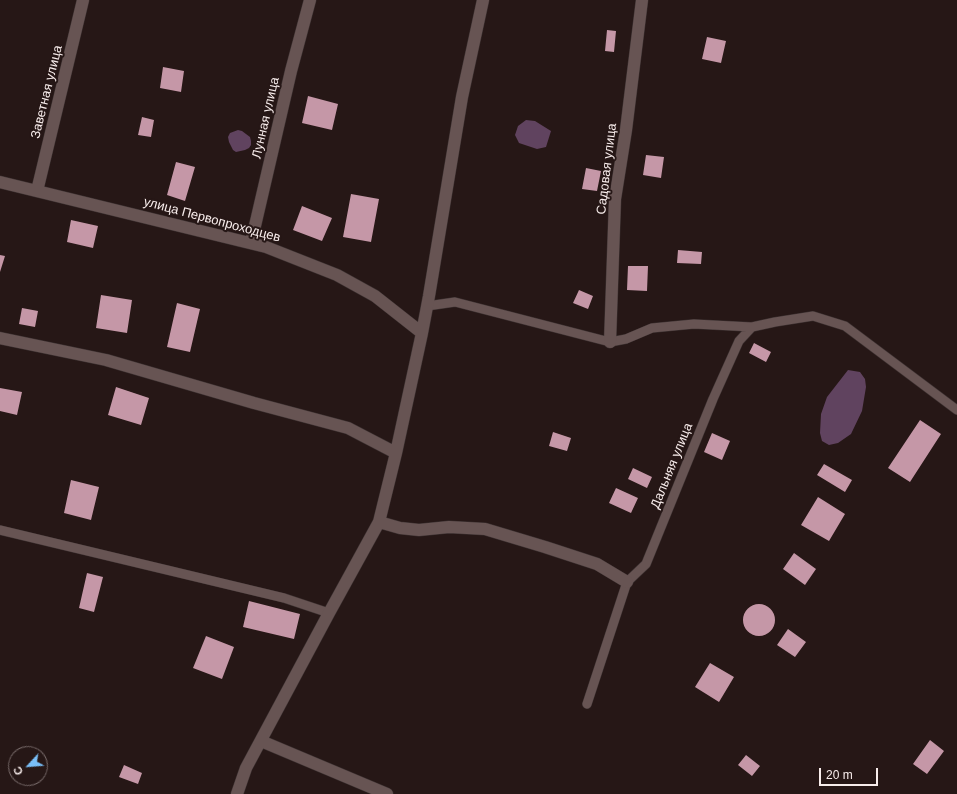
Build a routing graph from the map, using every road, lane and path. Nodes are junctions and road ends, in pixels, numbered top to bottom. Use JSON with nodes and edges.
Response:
{"nodes":[{"id":1,"x":83,"y":0,"type":"edge"},
{"id":2,"x":310,"y":0,"type":"edge"},
{"id":3,"x":483,"y":0,"type":"edge"},
{"id":4,"x":642,"y":0,"type":"edge"},
{"id":5,"x":0,"y":182,"type":"edge"},
{"id":6,"x":37,"y":191,"type":"junction"},
{"id":7,"x":251,"y":243,"type":"junction"},
{"id":8,"x":427,"y":306,"type":"junction"},
{"id":9,"x":752,"y":327,"type":"junction"},
{"id":10,"x":422,"y":333,"type":"junction"},
{"id":11,"x":0,"y":338,"type":"edge"},
{"id":12,"x":610,"y":342,"type":"junction"},
{"id":13,"x":957,"y":410,"type":"edge"},
{"id":14,"x":396,"y":453,"type":"junction"},
{"id":15,"x":379,"y":522,"type":"junction"},
{"id":16,"x":0,"y":530,"type":"edge"},
{"id":17,"x":627,"y":582,"type":"junction"},
{"id":18,"x":329,"y":613,"type":"junction"},
{"id":19,"x":586,"y":704,"type":"dead end"},
{"id":20,"x":261,"y":741,"type":"junction"},
{"id":21,"x":238,"y":794,"type":"edge"},
{"id":22,"x":387,"y":794,"type":"edge"}],
"edges":[{"from":1,"to":6,"type":"street","name":"Заветная улица"},
{"from":2,"to":7,"type":"street","name":"Лунная улица"},
{"from":3,"to":8,"type":"street"},
{"from":4,"to":12,"type":"street","name":"Садовая улица"},
{"from":5,"to":6,"type":"street","name":"улица Первопроходцев"},
{"from":6,"to":7,"type":"street","name":"улица Первопроходцев"},
{"from":7,"to":10,"type":"street","name":"улица Первопроходцев"},
{"from":8,"to":10,"type":"street"},
{"from":8,"to":12,"type":"lane"},
{"from":9,"to":12,"type":"lane"},
{"from":9,"to":13,"type":"lane"},
{"from":9,"to":17,"type":"lane","name":"Дальняя улица"},
{"from":10,"to":14,"type":"street"},
{"from":11,"to":14,"type":"street"},
{"from":14,"to":15,"type":"street"},
{"from":15,"to":17,"type":"street"},
{"from":15,"to":18,"type":"street"},
{"from":16,"to":18,"type":"lane"},
{"from":17,"to":19,"type":"lane","name":"Дальняя улица"},
{"from":18,"to":20,"type":"street"},
{"from":20,"to":21,"type":"street"},
{"from":20,"to":22,"type":"street"}]}
